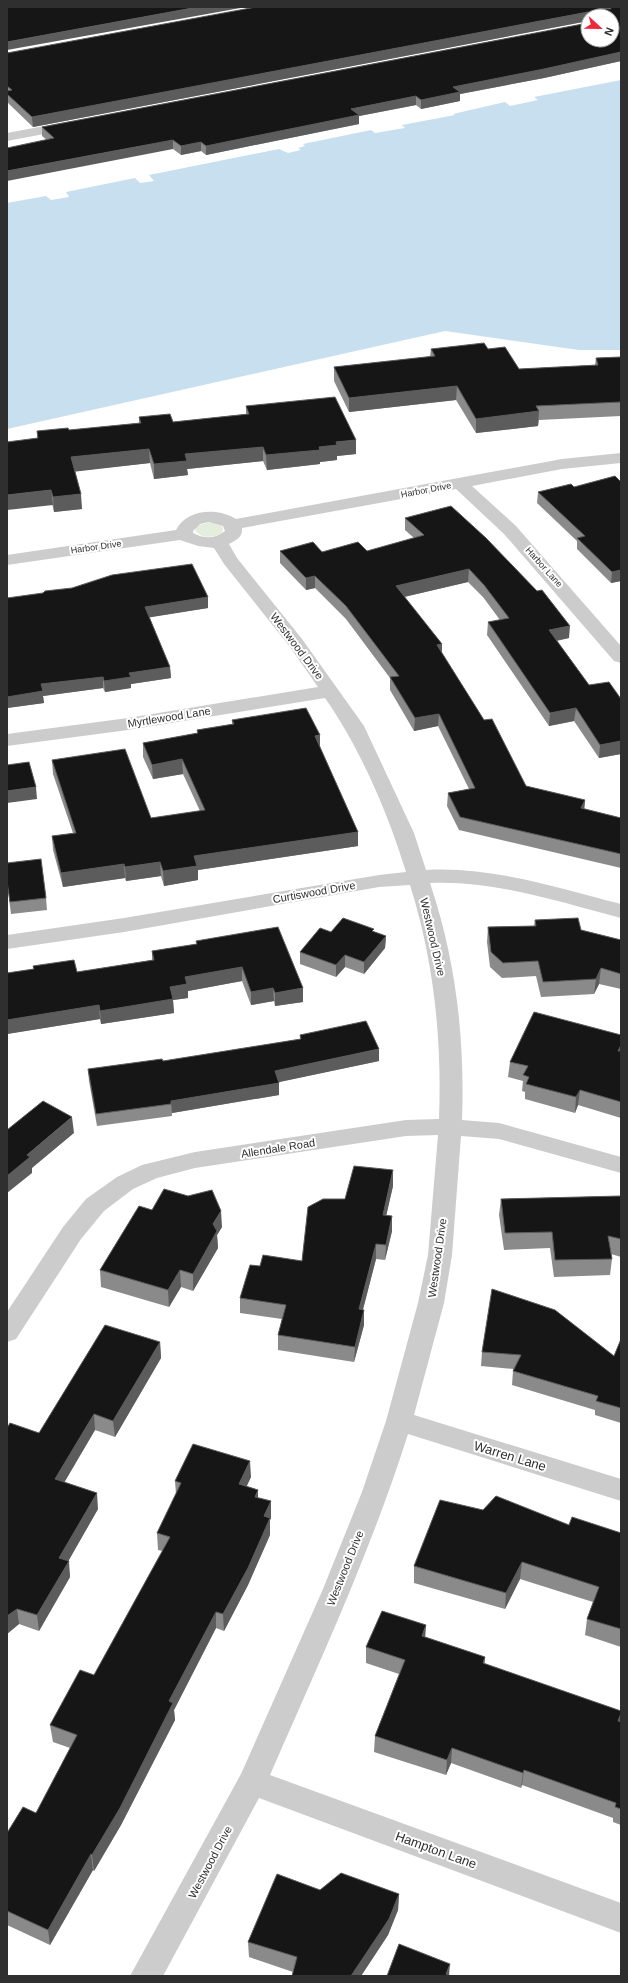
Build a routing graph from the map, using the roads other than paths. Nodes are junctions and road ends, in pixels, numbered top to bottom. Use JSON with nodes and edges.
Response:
{"nodes":[{"id":1,"x":86,"y":122,"type":"edge"},
{"id":2,"x":7,"y":137,"type":"edge"},
{"id":3,"x":621,"y":458,"type":"edge"},
{"id":4,"x":460,"y":483,"type":"junction"},
{"id":5,"x":226,"y":533,"type":"junction"},
{"id":6,"x":185,"y":534,"type":"junction"},
{"id":7,"x":7,"y":560,"type":"edge"},
{"id":8,"x":621,"y":657,"type":"edge"},
{"id":9,"x":330,"y":691,"type":"junction"},
{"id":10,"x":7,"y":740,"type":"edge"},
{"id":11,"x":418,"y":878,"type":"junction"},
{"id":12,"x":621,"y":911,"type":"edge"},
{"id":13,"x":7,"y":942,"type":"edge"},
{"id":14,"x":450,"y":1128,"type":"junction"},
{"id":15,"x":621,"y":1164,"type":"edge"},
{"id":16,"x":7,"y":1332,"type":"edge"},
{"id":17,"x":399,"y":1421,"type":"junction"},
{"id":18,"x":621,"y":1490,"type":"edge"},
{"id":19,"x":252,"y":1782,"type":"junction"},
{"id":20,"x":621,"y":1918,"type":"edge"},
{"id":21,"x":146,"y":1976,"type":"edge"}],
"edges":[{"from":1,"to":2,"type":"street"},
{"from":3,"to":4,"type":"street","name":"Harbor Drive"},
{"from":4,"to":5,"type":"street","name":"Harbor Drive"},
{"from":4,"to":8,"type":"street","name":"Harbor Lane"},
{"from":5,"to":6,"type":"street","name":"Harbor Drive"},
{"from":5,"to":6,"type":"street"},
{"from":5,"to":9,"type":"street","name":"Westwood Drive"},
{"from":6,"to":7,"type":"street","name":"Harbor Drive"},
{"from":9,"to":10,"type":"street","name":"Myrtlewood Lane"},
{"from":9,"to":11,"type":"street","name":"Westwood Drive"},
{"from":11,"to":12,"type":"street","name":"Curtiswood Drive"},
{"from":11,"to":13,"type":"street","name":"Curtiswood Drive"},
{"from":11,"to":14,"type":"street","name":"Westwood Drive"},
{"from":14,"to":15,"type":"street","name":"Allendale Road"},
{"from":14,"to":16,"type":"street","name":"Allendale Road"},
{"from":14,"to":17,"type":"street","name":"Westwood Drive"},
{"from":17,"to":18,"type":"street","name":"Warren Lane"},
{"from":17,"to":19,"type":"street","name":"Westwood Drive"},
{"from":19,"to":20,"type":"street","name":"Hampton Lane"},
{"from":19,"to":21,"type":"street","name":"Westwood Drive"}]}
